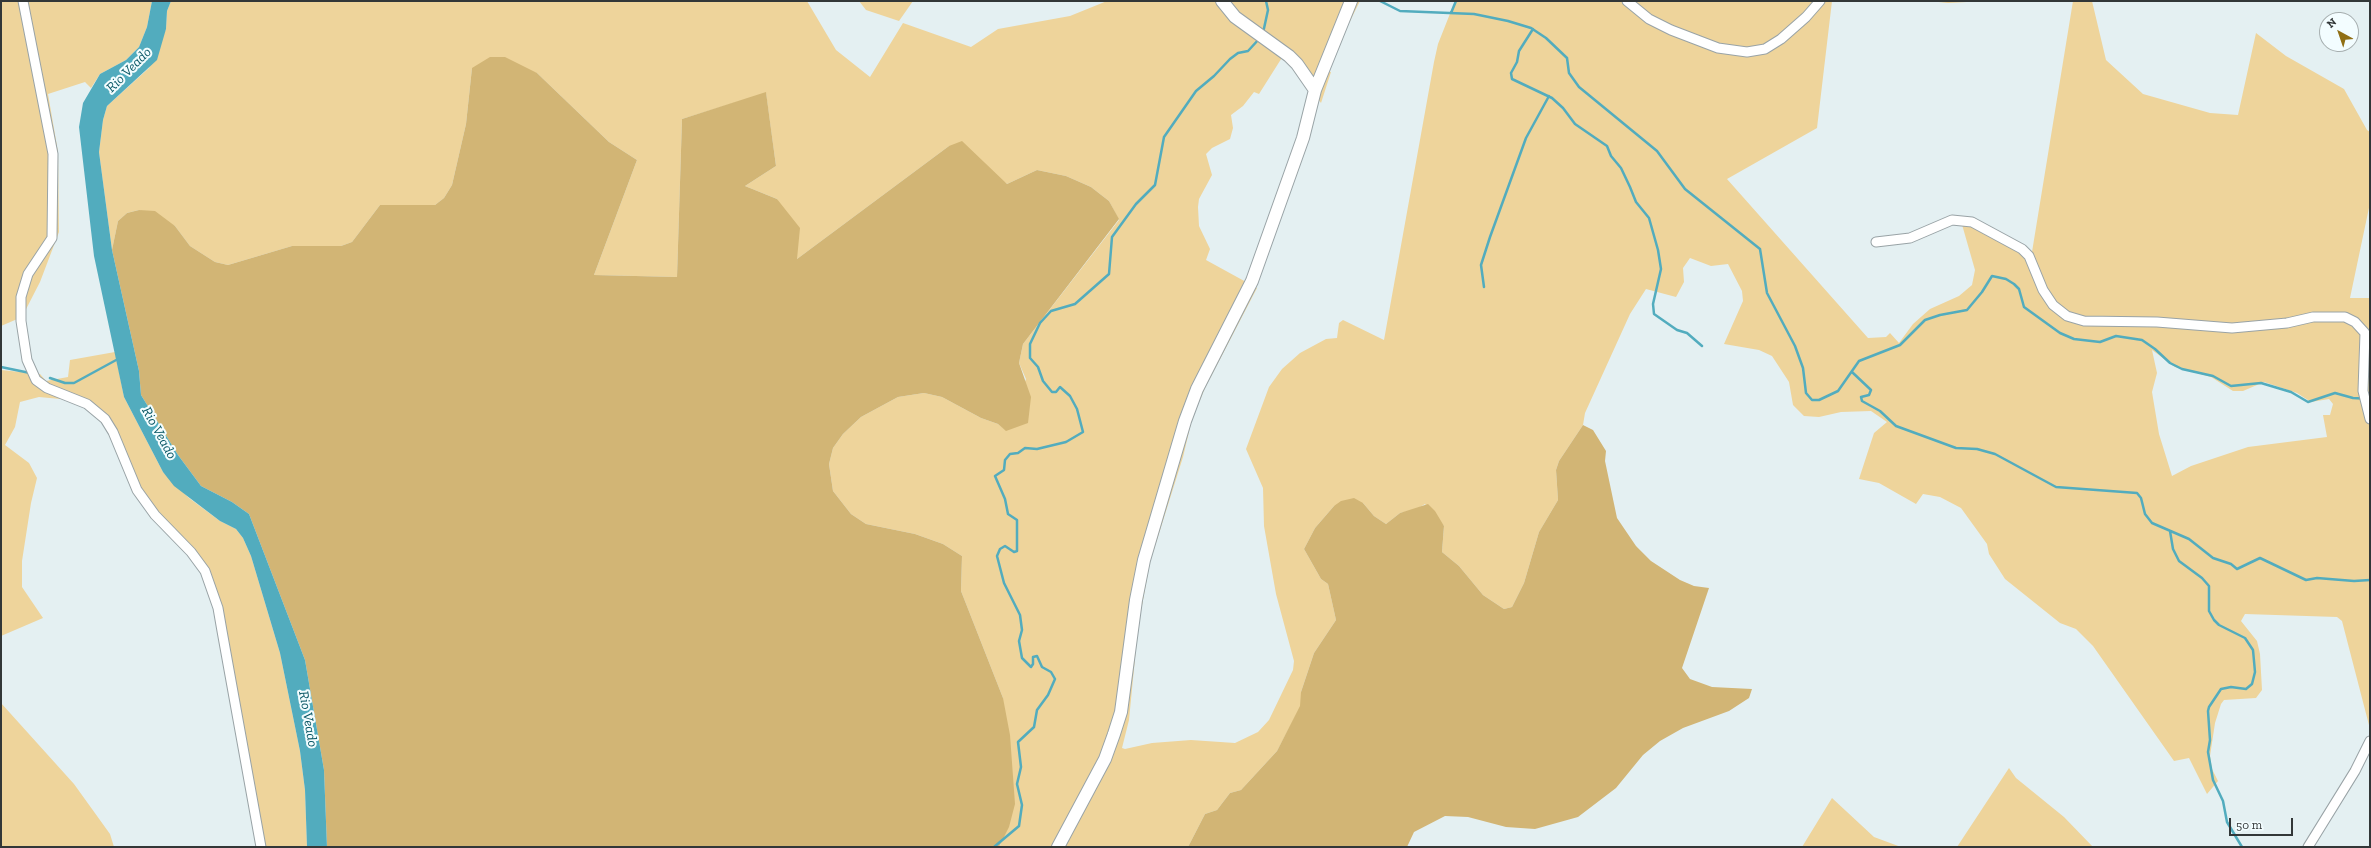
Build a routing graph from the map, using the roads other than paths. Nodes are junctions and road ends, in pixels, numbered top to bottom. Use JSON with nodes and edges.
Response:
{"nodes":[{"id":1,"x":23,"y":1,"type":"edge"},
{"id":2,"x":1222,"y":1,"type":"edge"},
{"id":3,"x":1351,"y":1,"type":"edge"},
{"id":4,"x":1627,"y":1,"type":"edge"},
{"id":5,"x":1820,"y":1,"type":"edge"},
{"id":6,"x":1315,"y":90,"type":"junction"},
{"id":7,"x":1876,"y":242,"type":"dead end"},
{"id":8,"x":2370,"y":419,"type":"edge"},
{"id":9,"x":2370,"y":741,"type":"edge"},
{"id":10,"x":261,"y":847,"type":"edge"},
{"id":11,"x":1058,"y":847,"type":"edge"},
{"id":12,"x":2308,"y":847,"type":"edge"}],
"edges":[{"from":1,"to":10,"type":"street"},
{"from":2,"to":6,"type":"street"},
{"from":3,"to":6,"type":"street"},
{"from":4,"to":5,"type":"street"},
{"from":6,"to":11,"type":"street"},
{"from":7,"to":8,"type":"street"},
{"from":9,"to":12,"type":"street"}]}
